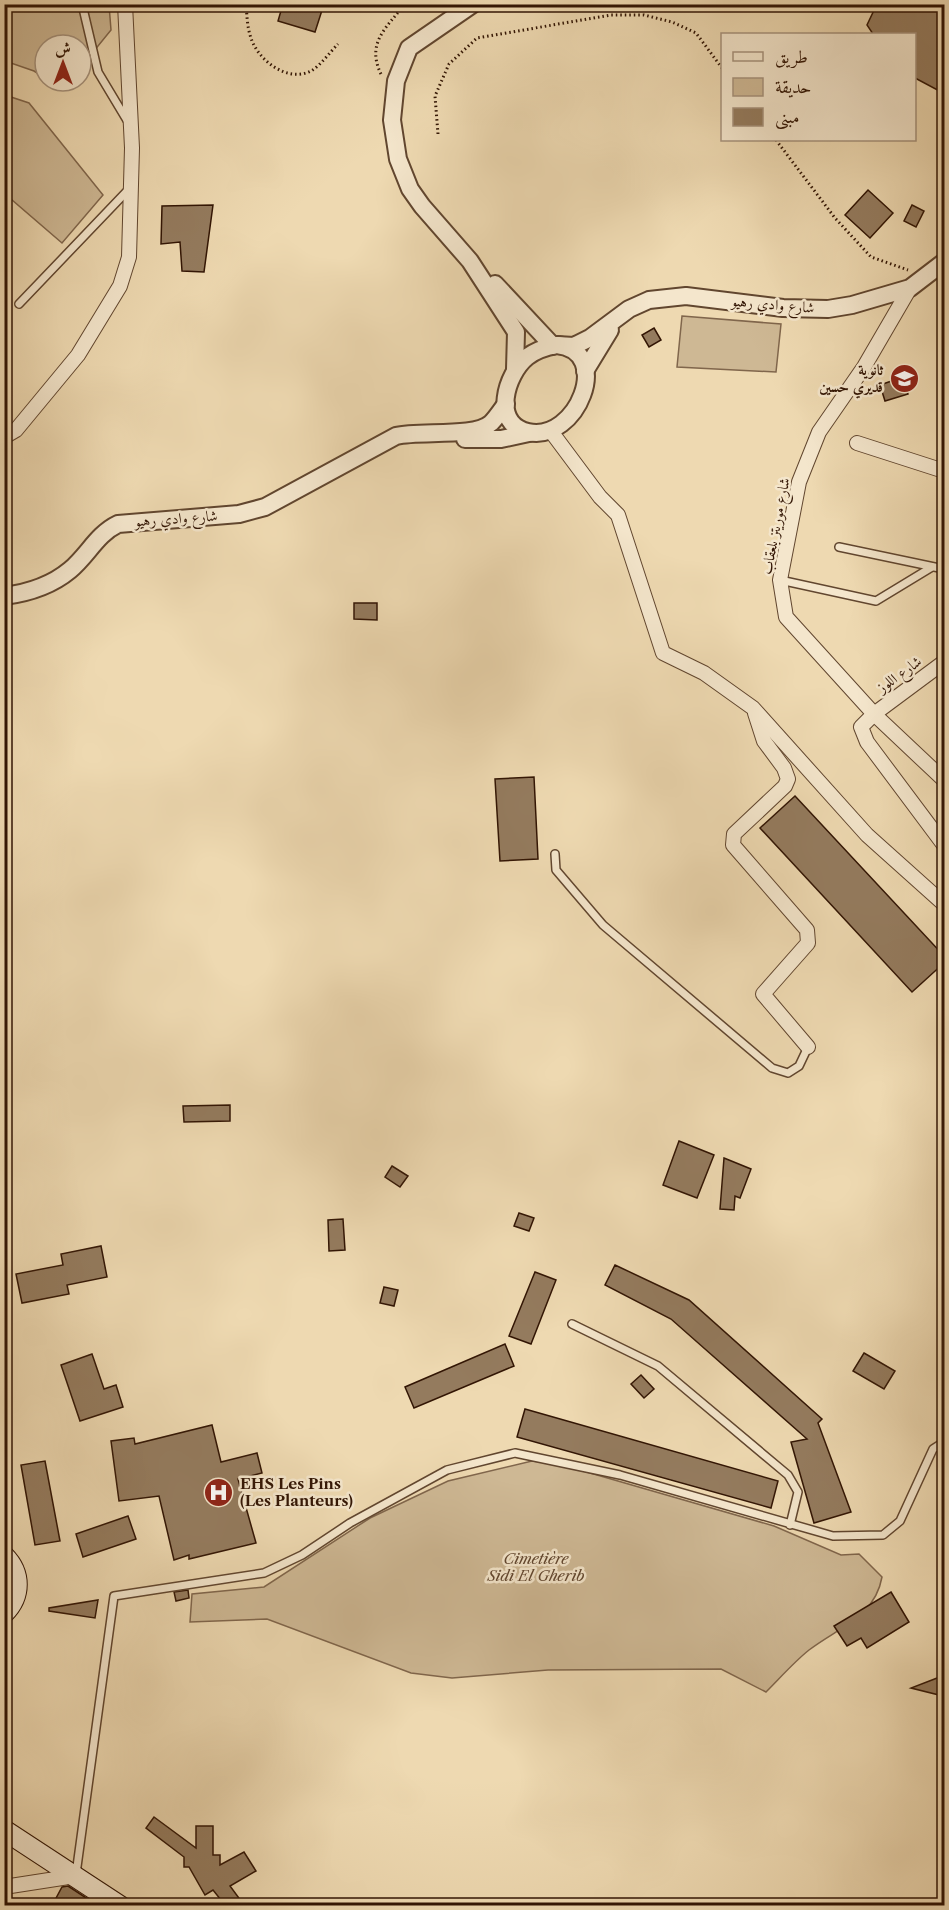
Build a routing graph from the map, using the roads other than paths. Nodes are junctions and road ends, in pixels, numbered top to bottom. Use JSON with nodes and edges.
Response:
{"nodes":[{"id":1,"x":82,"y":4,"type":"edge"},
{"id":2,"x":125,"y":4,"type":"edge"},
{"id":3,"x":472,"y":4,"type":"edge"},
{"id":4,"x":131,"y":126,"type":"junction"},
{"id":5,"x":132,"y":186,"type":"junction"},
{"id":6,"x":470,"y":261,"type":"junction"},
{"id":7,"x":945,"y":262,"type":"edge"},
{"id":8,"x":910,"y":288,"type":"junction"},
{"id":9,"x":18,"y":304,"type":"dead end"},
{"id":10,"x":629,"y":309,"type":"junction"},
{"id":11,"x":555,"y":346,"type":"junction"},
{"id":12,"x":515,"y":369,"type":"junction"},
{"id":13,"x":585,"y":371,"type":"junction"},
{"id":14,"x":506,"y":404,"type":"junction"},
{"id":15,"x":550,"y":430,"type":"junction"},
{"id":16,"x":529,"y":433,"type":"junction"},
{"id":17,"x":4,"y":437,"type":"edge"},
{"id":18,"x":857,"y":442,"type":"dead end"},
{"id":19,"x":358,"y":456,"type":"junction"},
{"id":20,"x":945,"y":471,"type":"edge"},
{"id":21,"x":839,"y":547,"type":"dead end"},
{"id":22,"x":932,"y":567,"type":"junction"},
{"id":23,"x":945,"y":569,"type":"edge"},
{"id":24,"x":780,"y":580,"type":"junction"},
{"id":25,"x":4,"y":596,"type":"edge"},
{"id":26,"x":945,"y":662,"type":"edge"},
{"id":27,"x":753,"y":708,"type":"junction"},
{"id":28,"x":874,"y":714,"type":"junction"},
{"id":29,"x":942,"y":775,"type":"edge"},
{"id":30,"x":945,"y":845,"type":"edge"},
{"id":31,"x":555,"y":854,"type":"dead end"},
{"id":32,"x":945,"y":904,"type":"edge"},
{"id":33,"x":808,"y":1047,"type":"joint"},
{"id":34,"x":572,"y":1324,"type":"dead end"},
{"id":35,"x":945,"y":1442,"type":"edge"},
{"id":36,"x":790,"y":1525,"type":"junction"},
{"id":37,"x":5,"y":1553,"type":"edge"},
{"id":38,"x":4,"y":1614,"type":"edge"},
{"id":39,"x":4,"y":1830,"type":"edge"},
{"id":40,"x":75,"y":1876,"type":"junction"},
{"id":41,"x":4,"y":1887,"type":"edge"},
{"id":42,"x":120,"y":1905,"type":"edge"}],
"edges":[{"from":1,"to":4,"type":"lane"},
{"from":2,"to":4,"type":"street"},
{"from":3,"to":6,"type":"street"},
{"from":4,"to":5,"type":"street"},
{"from":5,"to":9,"type":"lane"},
{"from":5,"to":17,"type":"street"},
{"from":6,"to":11,"type":"street"},
{"from":6,"to":12,"type":"street"},
{"from":7,"to":8,"type":"street","name":"شارع وادي رهيو"},
{"from":8,"to":10,"type":"street","name":"شارع وادي رهيو"},
{"from":8,"to":24,"type":"street","name":"شارع موريتز بلعقاب"},
{"from":10,"to":11,"type":"street","name":"شارع وادي رهيو"},
{"from":10,"to":13,"type":"street"},
{"from":11,"to":12,"type":"street"},
{"from":11,"to":13,"type":"street"},
{"from":12,"to":14,"type":"street"},
{"from":13,"to":15,"type":"street"},
{"from":14,"to":16,"type":"street"},
{"from":14,"to":19,"type":"street","name":"شارع وادي رهيو"},
{"from":15,"to":16,"type":"street"},
{"from":15,"to":27,"type":"street"},
{"from":16,"to":19,"type":"street","name":"شارع وادي رهيو"},
{"from":18,"to":20,"type":"street"},
{"from":19,"to":25,"type":"street","name":"شارع وادي رهيو"},
{"from":21,"to":22,"type":"lane"},
{"from":22,"to":23,"type":"lane"},
{"from":22,"to":24,"type":"lane"},
{"from":24,"to":28,"type":"street","name":"شارع موريتز بلعقاب"},
{"from":26,"to":28,"type":"street","name":"شارع اللوز"},
{"from":27,"to":32,"type":"street"},
{"from":27,"to":33,"type":"street"},
{"from":28,"to":29,"type":"street","name":"شارع موريتز بلعقاب"},
{"from":28,"to":30,"type":"street"},
{"from":31,"to":33,"type":"lane"},
{"from":34,"to":36,"type":"lane"},
{"from":35,"to":36,"type":"lane"},
{"from":36,"to":40,"type":"lane"},
{"from":37,"to":38,"type":"main road"},
{"from":39,"to":40,"type":"main road"},
{"from":40,"to":41,"type":"street"},
{"from":40,"to":42,"type":"main road"}]}
